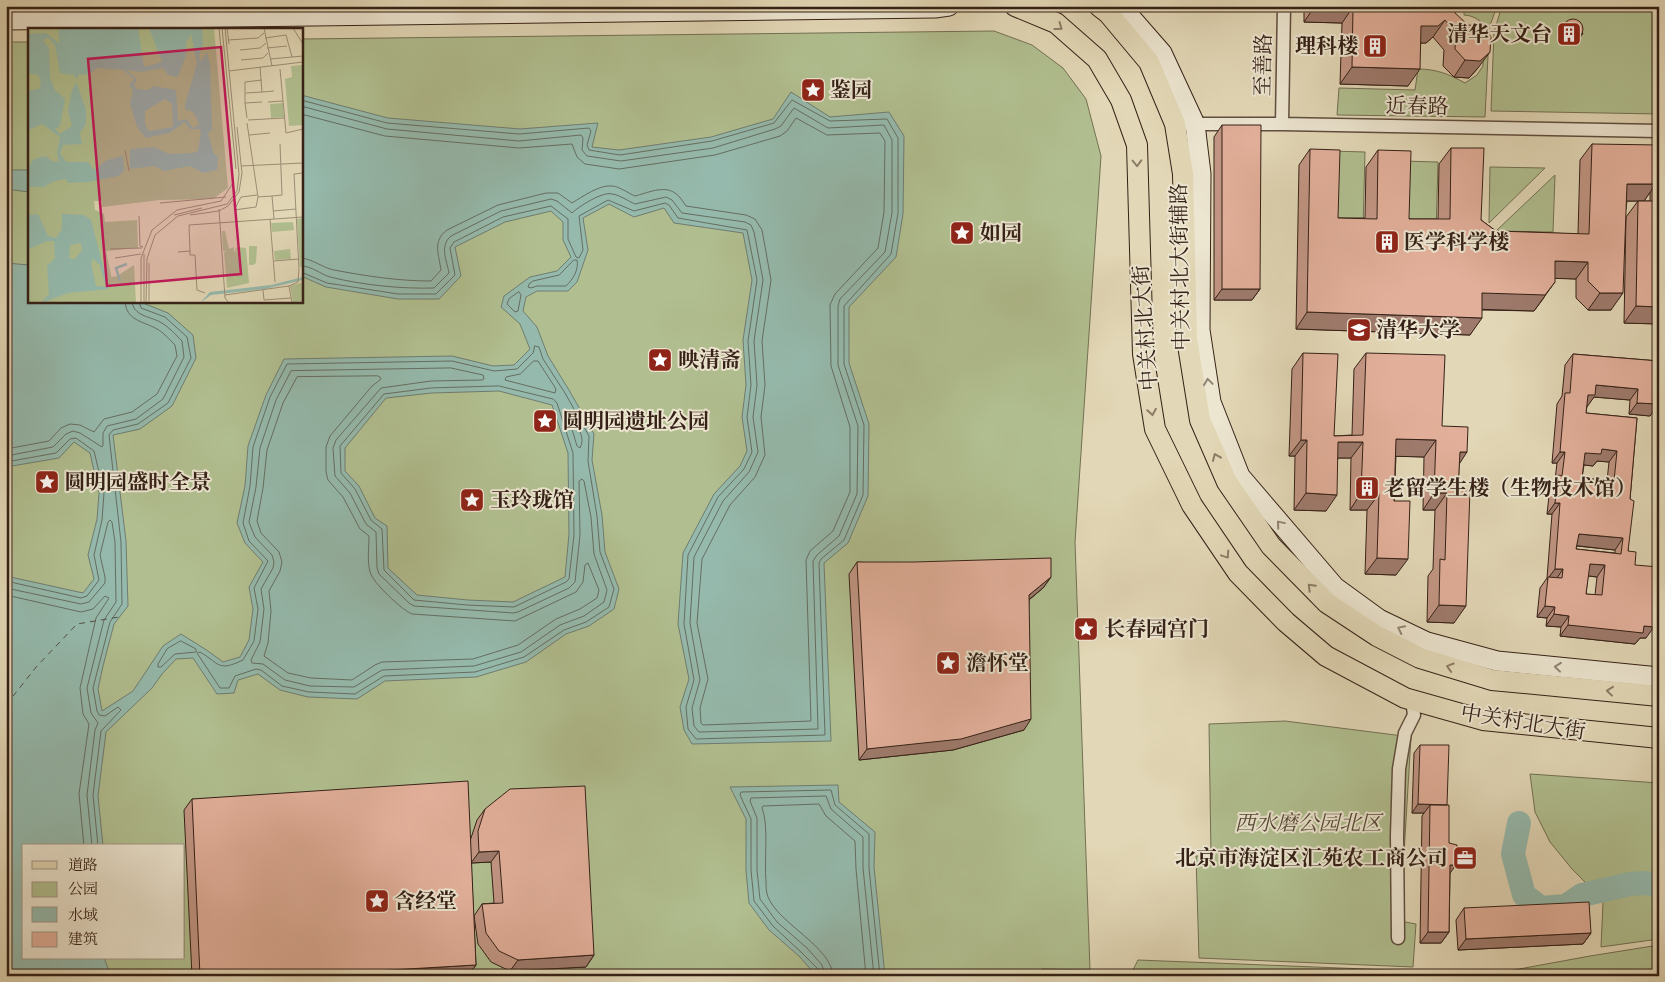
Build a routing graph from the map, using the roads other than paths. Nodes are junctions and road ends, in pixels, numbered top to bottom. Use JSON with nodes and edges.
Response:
{"nodes":[{"id":1,"x":949,"y":6,"type":"edge"},
{"id":2,"x":1015,"y":6,"type":"edge"},
{"id":3,"x":1099,"y":6,"type":"edge"},
{"id":4,"x":1121,"y":6,"type":"edge"},
{"id":5,"x":1284,"y":6,"type":"edge"},
{"id":6,"x":6,"y":20,"type":"edge"},
{"id":7,"x":1185,"y":124,"type":"junction"},
{"id":8,"x":1282,"y":124,"type":"junction"},
{"id":9,"x":1659,"y":132,"type":"edge"},
{"id":10,"x":1659,"y":677,"type":"edge"},
{"id":11,"x":1659,"y":696,"type":"edge"},
{"id":12,"x":1412,"y":700,"type":"junction"},
{"id":13,"x":1659,"y":738,"type":"edge"},
{"id":14,"x":1398,"y":938,"type":"dead end"}],
"edges":[{"from":1,"to":6,"type":"street"},
{"from":2,"to":12,"type":"main road","name":"中关村北大街","one_way":true},
{"from":3,"to":7,"type":"main road","name":"中关村北大街"},
{"from":4,"to":7,"type":"street","name":"中关村北大街辅路"},
{"from":5,"to":8,"type":"street","name":"至善路"},
{"from":7,"to":8,"type":"street","name":"近春路"},
{"from":10,"to":7,"type":"street","name":"中关村北大街辅路","one_way":true},
{"from":11,"to":7,"type":"main road","name":"中关村北大街","one_way":true},
{"from":8,"to":9,"type":"street","name":"近春路"},
{"from":12,"to":13,"type":"main road","name":"中关村北大街"},
{"from":12,"to":14,"type":"street"}]}
